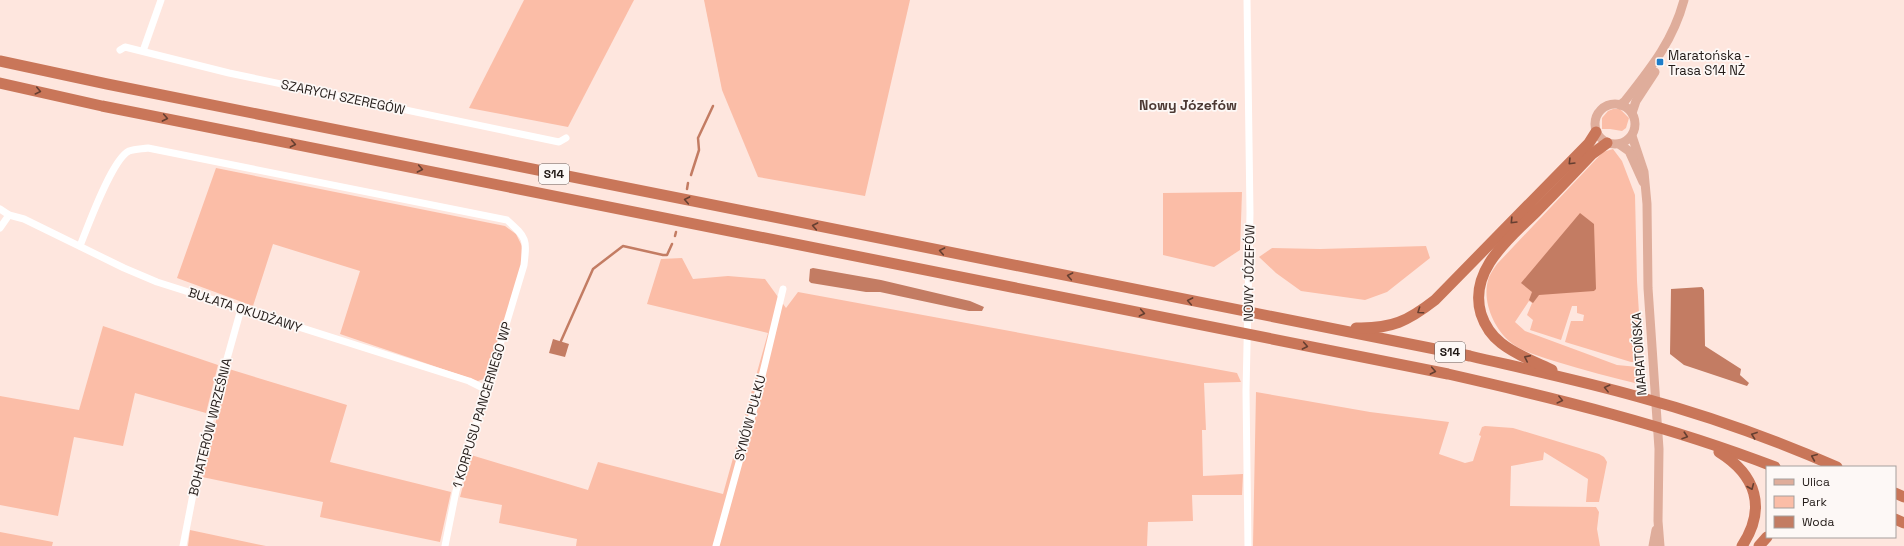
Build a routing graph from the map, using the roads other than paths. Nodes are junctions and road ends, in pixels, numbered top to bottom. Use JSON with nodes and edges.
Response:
{"nodes":[{"id":1,"x":161,"y":0,"type":"edge"},
{"id":2,"x":1247,"y":0,"type":"edge"},
{"id":3,"x":1684,"y":0,"type":"edge"},
{"id":4,"x":120,"y":50,"type":"dead end"},
{"id":5,"x":1664,"y":50,"type":"junction"},
{"id":6,"x":143,"y":51,"type":"junction"},
{"id":7,"x":0,"y":60,"type":"edge"},
{"id":8,"x":0,"y":83,"type":"edge"},
{"id":9,"x":1620,"y":105,"type":"junction"},
{"id":10,"x":1632,"y":113,"type":"junction"},
{"id":11,"x":1596,"y":132,"type":"junction"},
{"id":12,"x":1632,"y":136,"type":"junction"},
{"id":13,"x":566,"y":138,"type":"dead end"},
{"id":14,"x":1607,"y":143,"type":"junction"},
{"id":15,"x":1619,"y":144,"type":"junction"},
{"id":16,"x":1645,"y":186,"type":"junction"},
{"id":17,"x":0,"y":210,"type":"edge"},
{"id":18,"x":9,"y":215,"type":"junction"},
{"id":19,"x":0,"y":228,"type":"edge"},
{"id":20,"x":80,"y":246,"type":"junction"},
{"id":21,"x":783,"y":289,"type":"dead end"},
{"id":22,"x":241,"y":309,"type":"junction"},
{"id":23,"x":1325,"y":327,"type":"junction"},
{"id":24,"x":1575,"y":380,"type":"junction"},
{"id":25,"x":487,"y":390,"type":"junction"},
{"id":26,"x":1703,"y":442,"type":"junction"},
{"id":27,"x":1772,"y":466,"type":"edge"},
{"id":28,"x":1835,"y":466,"type":"edge"},
{"id":29,"x":1658,"y":521,"type":"junction"},
{"id":30,"x":1766,"y":538,"type":"edge"},
{"id":31,"x":183,"y":546,"type":"edge"},
{"id":32,"x":445,"y":546,"type":"edge"},
{"id":33,"x":716,"y":546,"type":"edge"},
{"id":34,"x":1248,"y":546,"type":"edge"},
{"id":35,"x":1653,"y":546,"type":"edge"},
{"id":36,"x":1660,"y":546,"type":"edge"},
{"id":37,"x":1742,"y":546,"type":"edge"},
{"id":38,"x":1759,"y":546,"type":"edge"}],
"edges":[{"from":1,"to":6,"type":"street"},
{"from":2,"to":34,"type":"street","name":"NOWY JÓZEFÓW"},
{"from":3,"to":5,"type":"main road"},
{"from":4,"to":6,"type":"street","name":"SZARYCH SZEREGÓW"},
{"from":5,"to":9,"type":"main road"},
{"from":5,"to":10,"type":"main road"},
{"from":6,"to":13,"type":"street","name":"SZARYCH SZEREGÓW"},
{"from":23,"to":7,"type":"highway","number":"S14","one_way":true},
{"from":8,"to":26,"type":"highway","number":"S14","one_way":true},
{"from":9,"to":10,"type":"main road"},
{"from":9,"to":11,"type":"main road"},
{"from":10,"to":12,"type":"main road"},
{"from":11,"to":14,"type":"main road"},
{"from":11,"to":23,"type":"highway","one_way":true},
{"from":12,"to":15,"type":"main road"},
{"from":12,"to":16,"type":"main road","name":"MARATOŃSKA"},
{"from":14,"to":15,"type":"main road"},
{"from":24,"to":14,"type":"highway","one_way":true},
{"from":15,"to":16,"type":"main road","name":"MARATOŃSKA"},
{"from":16,"to":29,"type":"main road","name":"MARATOŃSKA"},
{"from":17,"to":18,"type":"street","name":"BUŁATA OKUDŻAWY"},
{"from":18,"to":19,"type":"street"},
{"from":18,"to":20,"type":"street","name":"BUŁATA OKUDŻAWY"},
{"from":20,"to":22,"type":"street","name":"BUŁATA OKUDŻAWY"},
{"from":20,"to":25,"type":"street","name":"1 KORPUSU PANCERNEGO WP"},
{"from":21,"to":33,"type":"street","name":"SYNÓW PUŁKU"},
{"from":22,"to":25,"type":"street","name":"BUŁATA OKUDŻAWY"},
{"from":22,"to":31,"type":"street","name":"BOHATERÓW WRZEŚNIA"},
{"from":23,"to":24,"type":"highway","number":"S14"},
{"from":28,"to":24,"type":"highway","number":"S14","one_way":true},
{"from":25,"to":32,"type":"street","name":"1 KORPUSU PANCERNEGO WP"},
{"from":26,"to":27,"type":"highway","number":"S14"},
{"from":26,"to":37,"type":"highway","one_way":true},
{"from":29,"to":35,"type":"main road","name":"MARATOŃSKA"},
{"from":29,"to":36,"type":"main road","name":"MARATOŃSKA"},
{"from":30,"to":38,"type":"highway"}]}
